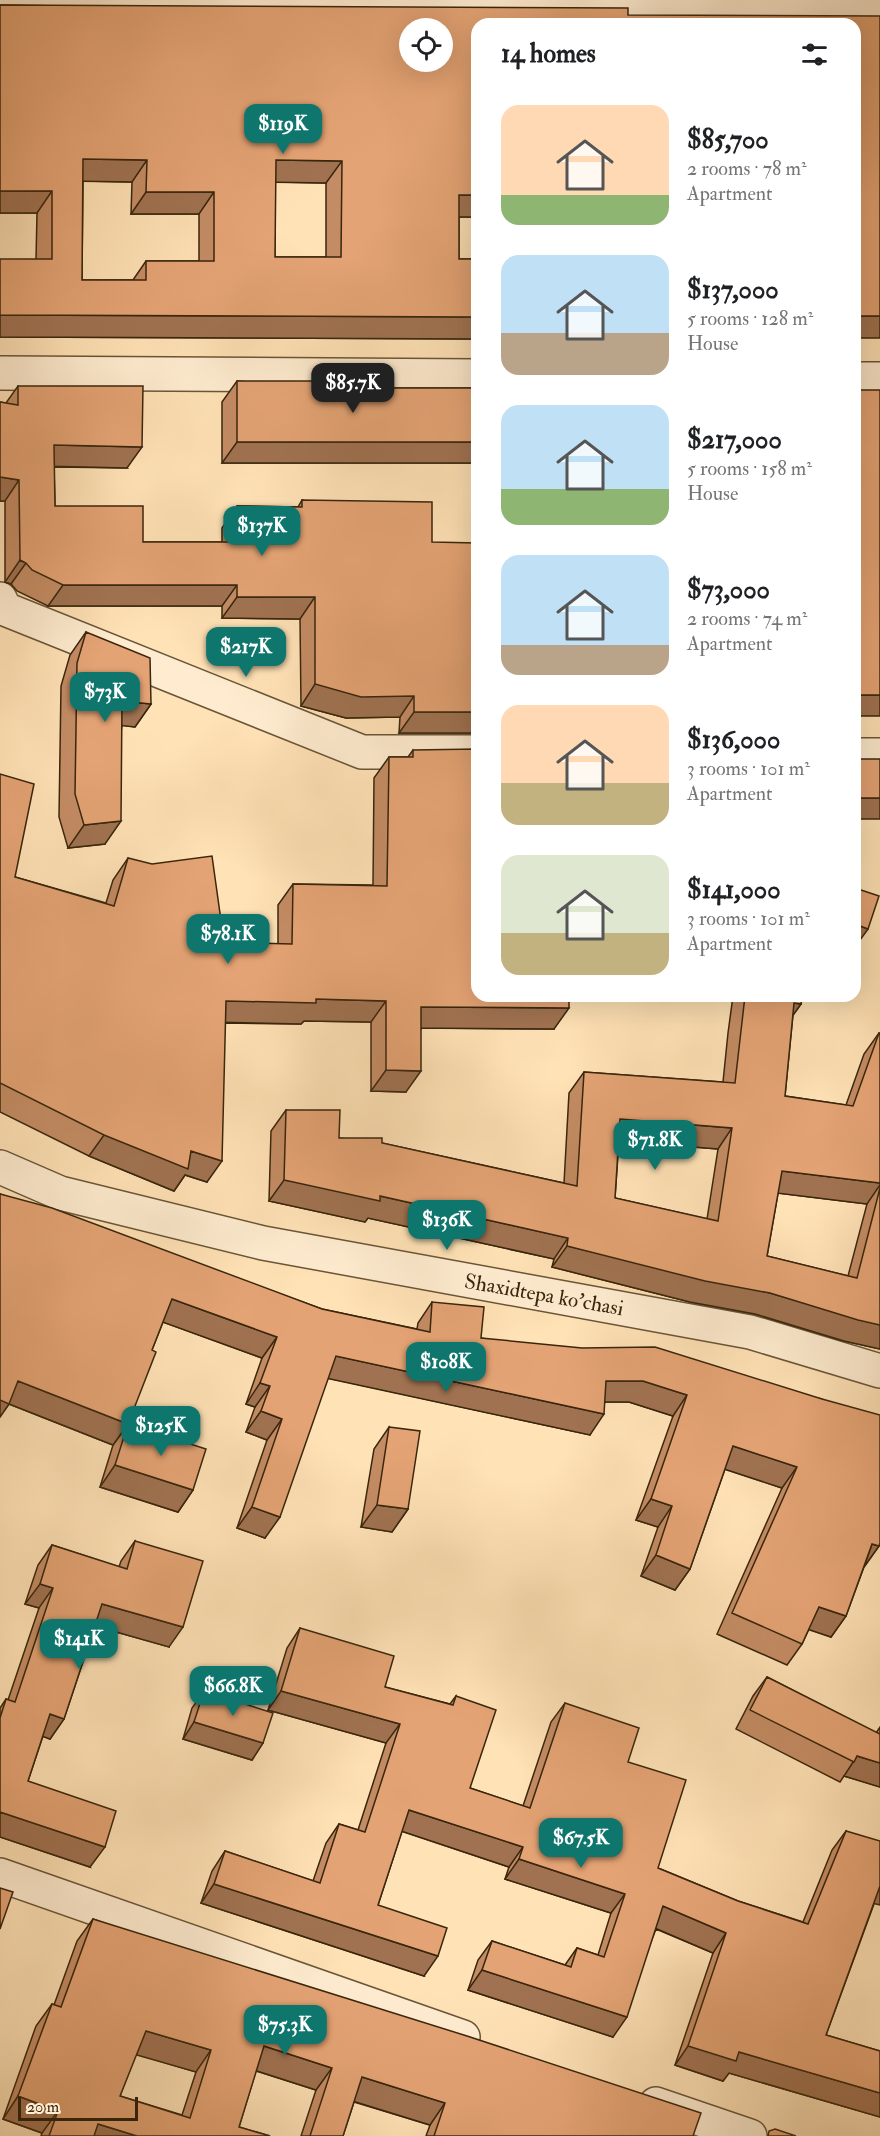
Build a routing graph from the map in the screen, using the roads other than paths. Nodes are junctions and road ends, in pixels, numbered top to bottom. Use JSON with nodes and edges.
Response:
{"nodes":[{"id":1,"x":0,"y":4,"type":"edge"},
{"id":2,"x":880,"y":8,"type":"edge"},
{"id":3,"x":0,"y":373,"type":"edge"},
{"id":4,"x":471,"y":376,"type":"edge"},
{"id":5,"x":861,"y":379,"type":"edge"},
{"id":6,"x":880,"y":379,"type":"edge"},
{"id":7,"x":0,"y":599,"type":"edge"},
{"id":8,"x":471,"y":752,"type":"edge"},
{"id":9,"x":861,"y":755,"type":"edge"},
{"id":10,"x":880,"y":755,"type":"edge"},
{"id":11,"x":0,"y":1167,"type":"edge"},
{"id":12,"x":880,"y":1371,"type":"edge"},
{"id":13,"x":0,"y":1875,"type":"edge"},
{"id":14,"x":492,"y":2047,"type":"edge"},
{"id":15,"x":626,"y":2093,"type":"edge"},
{"id":16,"x":734,"y":2133,"type":"edge"}],
"edges":[{"from":1,"to":2,"type":"street"},
{"from":3,"to":4,"type":"street"},
{"from":5,"to":6,"type":"street"},
{"from":7,"to":8,"type":"street"},
{"from":9,"to":10,"type":"street"},
{"from":11,"to":12,"type":"street","name":"Shaxidtepa ko'chasi"},
{"from":13,"to":14,"type":"street"},
{"from":15,"to":16,"type":"street"}]}
